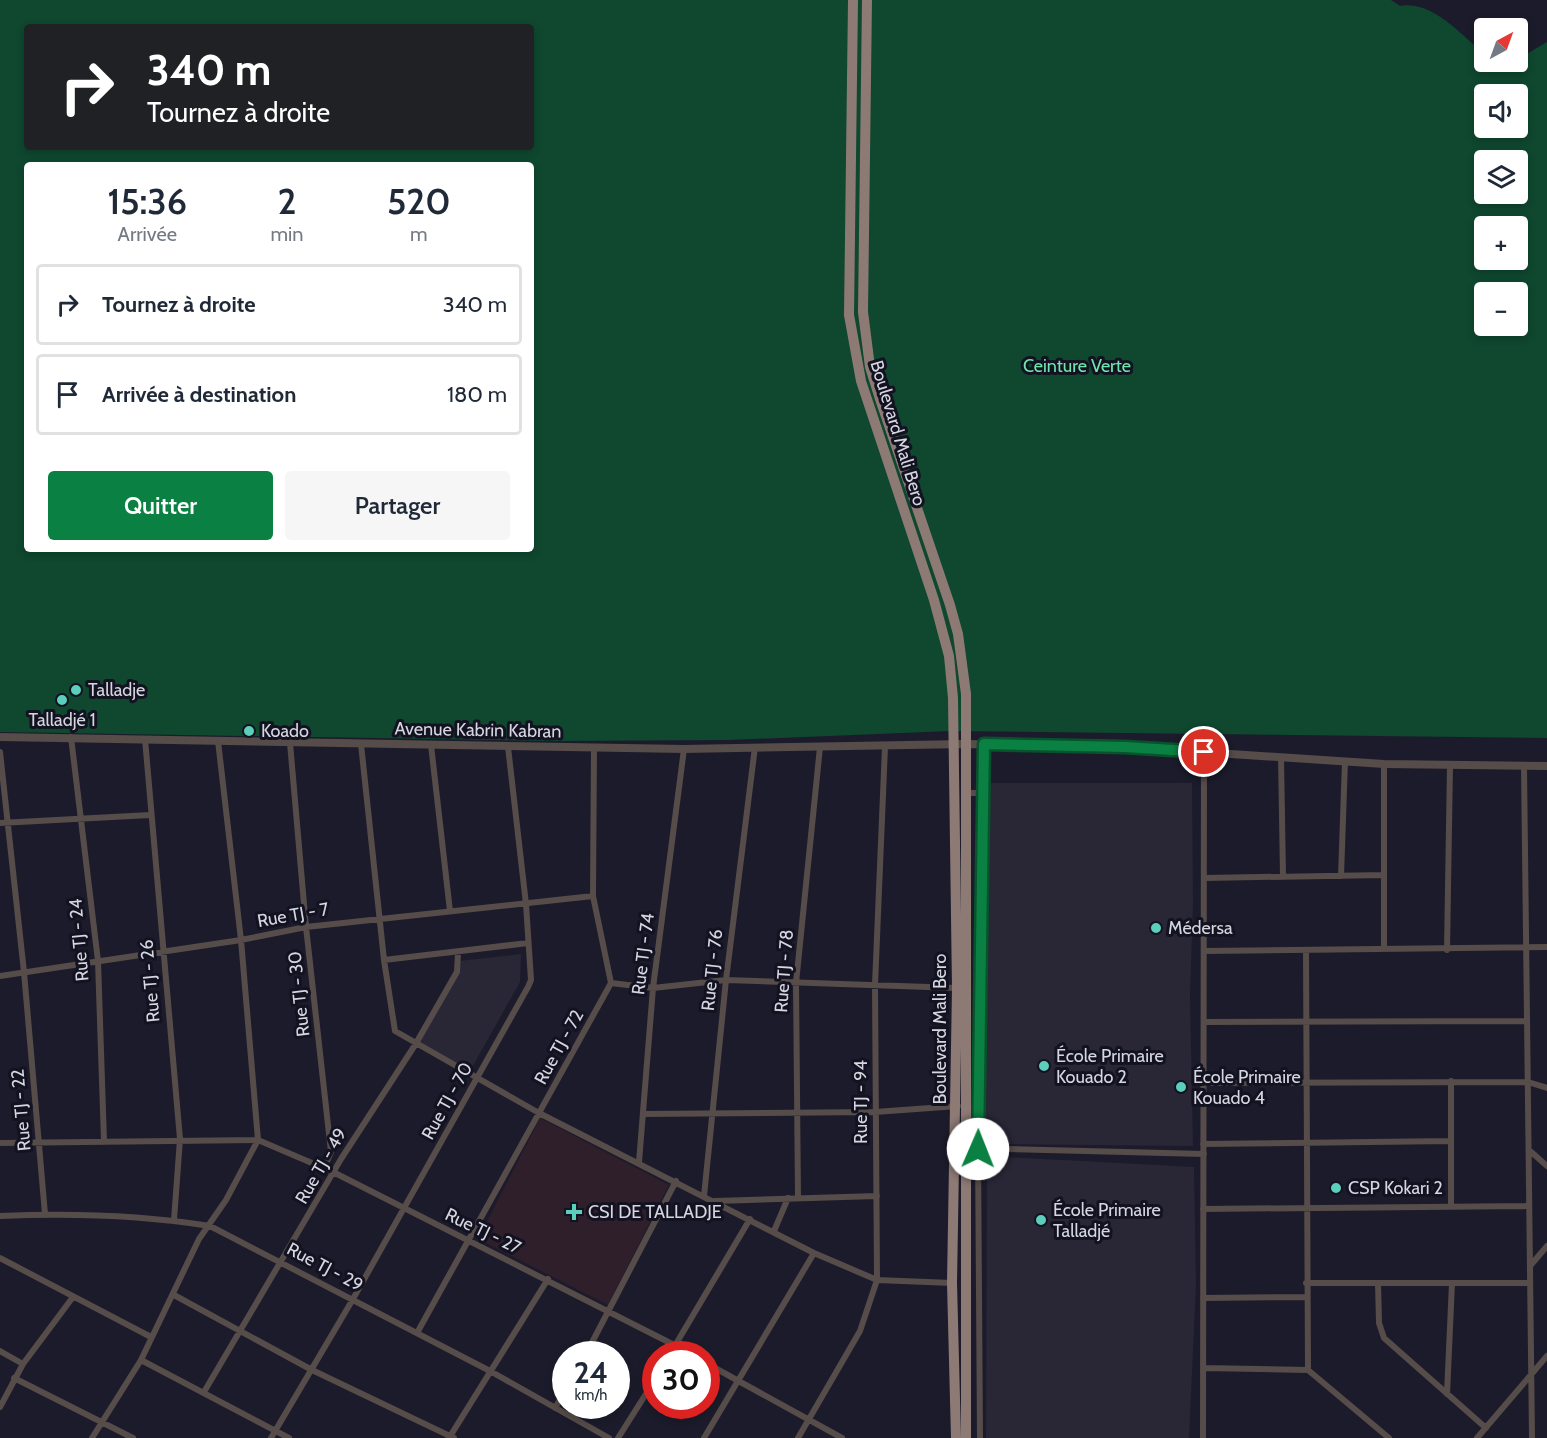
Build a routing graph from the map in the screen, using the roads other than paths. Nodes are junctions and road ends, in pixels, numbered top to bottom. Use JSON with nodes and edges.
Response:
{"nodes":[{"id":1,"x":853,"y":0,"type":"edge"},
{"id":2,"x":867,"y":0,"type":"edge"},
{"id":3,"x":960,"y":726,"type":"junction"},
{"id":4,"x":0,"y":737,"type":"edge"},
{"id":5,"x":71,"y":737,"type":"junction"},
{"id":6,"x":145,"y":739,"type":"junction"},
{"id":7,"x":218,"y":741,"type":"junction"},
{"id":8,"x":290,"y":743,"type":"junction"},
{"id":9,"x":361,"y":744,"type":"junction"},
{"id":10,"x":955,"y":744,"type":"junction"},
{"id":11,"x":966,"y":744,"type":"junction"},
{"id":12,"x":984,"y":744,"type":"junction"},
{"id":13,"x":431,"y":745,"type":"junction"},
{"id":14,"x":508,"y":747,"type":"junction"},
{"id":15,"x":755,"y":747,"type":"junction"},
{"id":16,"x":820,"y":747,"type":"junction"},
{"id":17,"x":885,"y":747,"type":"junction"},
{"id":18,"x":594,"y":748,"type":"junction"},
{"id":19,"x":684,"y":749,"type":"junction"},
{"id":20,"x":0,"y":752,"type":"edge"},
{"id":21,"x":1204,"y":752,"type":"junction"},
{"id":22,"x":1281,"y":758,"type":"junction"},
{"id":23,"x":1345,"y":761,"type":"junction"},
{"id":24,"x":1384,"y":764,"type":"junction"},
{"id":25,"x":1450,"y":765,"type":"junction"},
{"id":26,"x":1524,"y":766,"type":"junction"},
{"id":27,"x":1547,"y":766,"type":"edge"},
{"id":28,"x":967,"y":792,"type":"junction"},
{"id":29,"x":984,"y":793,"type":"junction"},
{"id":30,"x":150,"y":815,"type":"junction"},
{"id":31,"x":81,"y":819,"type":"junction"},
{"id":32,"x":3,"y":822,"type":"edge"},
{"id":33,"x":1384,"y":875,"type":"junction"},
{"id":34,"x":1284,"y":876,"type":"junction"},
{"id":35,"x":1341,"y":876,"type":"junction"},
{"id":36,"x":1204,"y":878,"type":"junction"},
{"id":37,"x":593,"y":896,"type":"junction"},
{"id":38,"x":526,"y":903,"type":"junction"},
{"id":39,"x":450,"y":911,"type":"junction"},
{"id":40,"x":380,"y":918,"type":"junction"},
{"id":41,"x":306,"y":927,"type":"junction"},
{"id":42,"x":241,"y":940,"type":"junction"},
{"id":43,"x":528,"y":943,"type":"junction"},
{"id":44,"x":1547,"y":947,"type":"edge"},
{"id":45,"x":1384,"y":949,"type":"junction"},
{"id":46,"x":1526,"y":949,"type":"junction"},
{"id":47,"x":1306,"y":950,"type":"junction"},
{"id":48,"x":1447,"y":950,"type":"junction"},
{"id":49,"x":162,"y":951,"type":"junction"},
{"id":50,"x":1204,"y":951,"type":"junction"},
{"id":51,"x":458,"y":953,"type":"junction"},
{"id":52,"x":384,"y":960,"type":"junction"},
{"id":53,"x":98,"y":961,"type":"junction"},
{"id":54,"x":24,"y":972,"type":"junction"},
{"id":55,"x":0,"y":976,"type":"edge"},
{"id":56,"x":726,"y":980,"type":"junction"},
{"id":57,"x":611,"y":983,"type":"junction"},
{"id":58,"x":796,"y":983,"type":"junction"},
{"id":59,"x":875,"y":985,"type":"junction"},
{"id":60,"x":653,"y":988,"type":"junction"},
{"id":61,"x":957,"y":988,"type":"junction"},
{"id":62,"x":1527,"y":1021,"type":"junction"},
{"id":63,"x":1204,"y":1022,"type":"junction"},
{"id":64,"x":1306,"y":1023,"type":"junction"},
{"id":65,"x":415,"y":1045,"type":"junction"},
{"id":66,"x":476,"y":1080,"type":"junction"},
{"id":67,"x":1306,"y":1081,"type":"junction"},
{"id":68,"x":1451,"y":1081,"type":"junction"},
{"id":69,"x":1528,"y":1082,"type":"junction"},
{"id":70,"x":1204,"y":1083,"type":"junction"},
{"id":71,"x":1547,"y":1088,"type":"edge"},
{"id":72,"x":962,"y":1106,"type":"junction"},
{"id":73,"x":712,"y":1112,"type":"junction"},
{"id":74,"x":796,"y":1112,"type":"junction"},
{"id":75,"x":875,"y":1112,"type":"junction"},
{"id":76,"x":539,"y":1113,"type":"junction"},
{"id":77,"x":644,"y":1114,"type":"junction"},
{"id":78,"x":180,"y":1139,"type":"junction"},
{"id":79,"x":258,"y":1140,"type":"junction"},
{"id":80,"x":104,"y":1141,"type":"junction"},
{"id":81,"x":1451,"y":1141,"type":"junction"},
{"id":82,"x":39,"y":1142,"type":"junction"},
{"id":83,"x":0,"y":1143,"type":"edge"},
{"id":84,"x":1306,"y":1143,"type":"junction"},
{"id":85,"x":1203,"y":1144,"type":"junction"},
{"id":86,"x":973,"y":1148,"type":"junction"},
{"id":87,"x":1528,"y":1150,"type":"junction"},
{"id":88,"x":1204,"y":1154,"type":"junction"},
{"id":89,"x":639,"y":1162,"type":"junction"},
{"id":90,"x":1547,"y":1166,"type":"edge"},
{"id":91,"x":324,"y":1168,"type":"junction"},
{"id":92,"x":333,"y":1172,"type":"junction"},
{"id":93,"x":676,"y":1181,"type":"junction"},
{"id":94,"x":704,"y":1196,"type":"junction"},
{"id":95,"x":877,"y":1196,"type":"junction"},
{"id":96,"x":788,"y":1198,"type":"junction"},
{"id":97,"x":798,"y":1198,"type":"junction"},
{"id":98,"x":715,"y":1201,"type":"junction"},
{"id":99,"x":1451,"y":1206,"type":"junction"},
{"id":100,"x":1529,"y":1206,"type":"junction"},
{"id":101,"x":1306,"y":1207,"type":"junction"},
{"id":102,"x":1203,"y":1209,"type":"junction"},
{"id":103,"x":403,"y":1210,"type":"junction"},
{"id":104,"x":45,"y":1214,"type":"junction"},
{"id":105,"x":0,"y":1216,"type":"edge"},
{"id":106,"x":750,"y":1219,"type":"junction"},
{"id":107,"x":174,"y":1220,"type":"junction"},
{"id":108,"x":210,"y":1226,"type":"junction"},
{"id":109,"x":774,"y":1232,"type":"junction"},
{"id":110,"x":469,"y":1242,"type":"junction"},
{"id":111,"x":1547,"y":1246,"type":"edge"},
{"id":112,"x":814,"y":1252,"type":"junction"},
{"id":113,"x":0,"y":1258,"type":"edge"},
{"id":114,"x":282,"y":1261,"type":"junction"},
{"id":115,"x":1530,"y":1266,"type":"junction"},
{"id":116,"x":548,"y":1279,"type":"junction"},
{"id":117,"x":877,"y":1280,"type":"junction"},
{"id":118,"x":952,"y":1283,"type":"junction"},
{"id":119,"x":1306,"y":1283,"type":"junction"},
{"id":120,"x":1378,"y":1283,"type":"junction"},
{"id":121,"x":1452,"y":1283,"type":"junction"},
{"id":122,"x":1530,"y":1283,"type":"junction"},
{"id":123,"x":174,"y":1295,"type":"junction"},
{"id":124,"x":73,"y":1297,"type":"junction"},
{"id":125,"x":1306,"y":1297,"type":"junction"},
{"id":126,"x":1203,"y":1298,"type":"junction"},
{"id":127,"x":353,"y":1299,"type":"junction"},
{"id":128,"x":610,"y":1311,"type":"junction"},
{"id":129,"x":240,"y":1333,"type":"junction"},
{"id":130,"x":417,"y":1333,"type":"junction"},
{"id":131,"x":151,"y":1337,"type":"junction"},
{"id":132,"x":593,"y":1341,"type":"edge"},
{"id":133,"x":667,"y":1341,"type":"edge"},
{"id":134,"x":679,"y":1341,"type":"edge"},
{"id":135,"x":0,"y":1352,"type":"edge"},
{"id":136,"x":1547,"y":1356,"type":"edge"},
{"id":137,"x":141,"y":1360,"type":"junction"},
{"id":138,"x":23,"y":1364,"type":"junction"},
{"id":139,"x":1203,"y":1368,"type":"junction"},
{"id":140,"x":312,"y":1370,"type":"junction"},
{"id":141,"x":720,"y":1370,"type":"edge"},
{"id":142,"x":1308,"y":1370,"type":"junction"},
{"id":143,"x":490,"y":1371,"type":"junction"},
{"id":144,"x":1531,"y":1375,"type":"junction"},
{"id":145,"x":14,"y":1378,"type":"junction"},
{"id":146,"x":740,"y":1381,"type":"junction"},
{"id":147,"x":204,"y":1392,"type":"junction"},
{"id":148,"x":1447,"y":1394,"type":"junction"},
{"id":149,"x":642,"y":1400,"type":"edge"},
{"id":150,"x":552,"y":1406,"type":"edge"},
{"id":151,"x":0,"y":1407,"type":"edge"},
{"id":152,"x":575,"y":1419,"type":"edge"},
{"id":153,"x":809,"y":1421,"type":"junction"},
{"id":154,"x":101,"y":1423,"type":"junction"},
{"id":155,"x":1486,"y":1428,"type":"junction"},
{"id":156,"x":275,"y":1431,"type":"junction"},
{"id":157,"x":451,"y":1437,"type":"edge"},
{"id":158,"x":92,"y":1438,"type":"edge"},
{"id":159,"x":133,"y":1438,"type":"edge"},
{"id":160,"x":271,"y":1438,"type":"edge"},
{"id":161,"x":289,"y":1438,"type":"edge"},
{"id":162,"x":609,"y":1438,"type":"edge"},
{"id":163,"x":618,"y":1438,"type":"edge"},
{"id":164,"x":704,"y":1438,"type":"edge"},
{"id":165,"x":798,"y":1438,"type":"edge"},
{"id":166,"x":842,"y":1438,"type":"edge"},
{"id":167,"x":956,"y":1438,"type":"edge"},
{"id":168,"x":966,"y":1438,"type":"edge"},
{"id":169,"x":980,"y":1438,"type":"edge"},
{"id":170,"x":1203,"y":1438,"type":"edge"},
{"id":171,"x":1389,"y":1438,"type":"edge"},
{"id":172,"x":1478,"y":1438,"type":"edge"},
{"id":173,"x":1532,"y":1438,"type":"edge"}],
"edges":[{"from":1,"to":3,"type":"main road","name":"Boulevard Mali Bero"},
{"from":2,"to":3,"type":"main road","name":"Boulevard Mali Bero"},
{"from":3,"to":10,"type":"main road","name":"Boulevard Mali Bero"},
{"from":3,"to":11,"type":"main road","name":"Boulevard Mali Bero"},
{"from":4,"to":5,"type":"street","name":"Avenue Kabrin Kabran"},
{"from":5,"to":6,"type":"street","name":"Avenue Kabrin Kabran"},
{"from":5,"to":31,"type":"street","name":"Rue TJ - 24"},
{"from":6,"to":7,"type":"street","name":"Avenue Kabrin Kabran"},
{"from":6,"to":30,"type":"street","name":"Rue TJ - 26"},
{"from":7,"to":8,"type":"street","name":"Avenue Kabrin Kabran"},
{"from":7,"to":42,"type":"street"},
{"from":8,"to":9,"type":"street","name":"Avenue Kabrin Kabran"},
{"from":8,"to":41,"type":"street","name":"Rue TJ - 30"},
{"from":9,"to":13,"type":"street","name":"Avenue Kabrin Kabran"},
{"from":9,"to":40,"type":"street"},
{"from":10,"to":11,"type":"street","name":"Avenue Kabrin Kabran"},
{"from":10,"to":17,"type":"street","name":"Avenue Kabrin Kabran"},
{"from":10,"to":61,"type":"main road","name":"Boulevard Mali Bero"},
{"from":11,"to":12,"type":"street","name":"Avenue Kabrin Kabran"},
{"from":11,"to":28,"type":"main road","name":"Boulevard Mali Bero"},
{"from":12,"to":21,"type":"street","name":"Avenue Kabrin Kabran"},
{"from":12,"to":29,"type":"street"},
{"from":13,"to":14,"type":"street","name":"Avenue Kabrin Kabran"},
{"from":13,"to":39,"type":"street"},
{"from":14,"to":18,"type":"street","name":"Avenue Kabrin Kabran"},
{"from":14,"to":38,"type":"street","name":"Rue TJ - 70"},
{"from":15,"to":16,"type":"street","name":"Avenue Kabrin Kabran"},
{"from":15,"to":19,"type":"street","name":"Avenue Kabrin Kabran"},
{"from":15,"to":56,"type":"street","name":"Rue TJ - 76"},
{"from":16,"to":17,"type":"street","name":"Avenue Kabrin Kabran"},
{"from":16,"to":58,"type":"street","name":"Rue TJ - 78"},
{"from":17,"to":59,"type":"street","name":"Rue TJ - 94"},
{"from":18,"to":19,"type":"street","name":"Avenue Kabrin Kabran"},
{"from":18,"to":37,"type":"street"},
{"from":19,"to":60,"type":"street","name":"Rue TJ - 74"},
{"from":20,"to":32,"type":"street","name":"Rue TJ - 22"},
{"from":21,"to":22,"type":"street","name":"Avenue Kabrin Kabran"},
{"from":21,"to":36,"type":"street"},
{"from":22,"to":23,"type":"street","name":"Avenue Kabrin Kabran"},
{"from":22,"to":34,"type":"street"},
{"from":23,"to":24,"type":"street","name":"Avenue Kabrin Kabran"},
{"from":23,"to":35,"type":"street"},
{"from":24,"to":25,"type":"street","name":"Avenue Kabrin Kabran"},
{"from":24,"to":33,"type":"street"},
{"from":25,"to":26,"type":"street","name":"Avenue Kabrin Kabran"},
{"from":25,"to":48,"type":"street"},
{"from":26,"to":27,"type":"street","name":"Avenue Kabrin Kabran"},
{"from":26,"to":46,"type":"street"},
{"from":28,"to":29,"type":"street"},
{"from":28,"to":72,"type":"main road","name":"Boulevard Mali Bero"},
{"from":29,"to":86,"type":"street"},
{"from":30,"to":31,"type":"street"},
{"from":30,"to":49,"type":"street","name":"Rue TJ - 26"},
{"from":31,"to":32,"type":"street"},
{"from":31,"to":53,"type":"street","name":"Rue TJ - 24"},
{"from":32,"to":54,"type":"street","name":"Rue TJ - 22"},
{"from":33,"to":35,"type":"street"},
{"from":33,"to":45,"type":"street"},
{"from":34,"to":35,"type":"street"},
{"from":34,"to":36,"type":"street"},
{"from":36,"to":50,"type":"street"},
{"from":37,"to":38,"type":"street","name":"Rue TJ - 7"},
{"from":37,"to":57,"type":"street"},
{"from":38,"to":39,"type":"street","name":"Rue TJ - 7"},
{"from":38,"to":43,"type":"street","name":"Rue TJ - 70"},
{"from":39,"to":40,"type":"street","name":"Rue TJ - 7"},
{"from":40,"to":41,"type":"street","name":"Rue TJ - 7"},
{"from":40,"to":52,"type":"street"},
{"from":41,"to":42,"type":"street","name":"Rue TJ - 7"},
{"from":41,"to":91,"type":"street","name":"Rue TJ - 30"},
{"from":42,"to":49,"type":"street","name":"Rue TJ - 7"},
{"from":42,"to":79,"type":"street"},
{"from":43,"to":51,"type":"street"},
{"from":43,"to":66,"type":"street","name":"Rue TJ - 70"},
{"from":44,"to":46,"type":"street"},
{"from":45,"to":47,"type":"street"},
{"from":45,"to":48,"type":"street"},
{"from":46,"to":48,"type":"street"},
{"from":46,"to":62,"type":"street"},
{"from":47,"to":50,"type":"street"},
{"from":47,"to":64,"type":"street"},
{"from":49,"to":53,"type":"street","name":"Rue TJ - 7"},
{"from":49,"to":78,"type":"street","name":"Rue TJ - 26"},
{"from":50,"to":63,"type":"street"},
{"from":51,"to":52,"type":"street"},
{"from":51,"to":65,"type":"street","name":"Rue TJ - 49"},
{"from":52,"to":65,"type":"street"},
{"from":53,"to":54,"type":"street","name":"Rue TJ - 7"},
{"from":53,"to":80,"type":"street","name":"Rue TJ - 24"},
{"from":54,"to":55,"type":"street","name":"Rue TJ - 7"},
{"from":54,"to":82,"type":"street","name":"Rue TJ - 22"},
{"from":56,"to":58,"type":"street"},
{"from":56,"to":60,"type":"street"},
{"from":56,"to":73,"type":"street","name":"Rue TJ - 76"},
{"from":57,"to":60,"type":"street"},
{"from":57,"to":76,"type":"street","name":"Rue TJ - 72"},
{"from":58,"to":59,"type":"street"},
{"from":58,"to":74,"type":"street","name":"Rue TJ - 78"},
{"from":59,"to":61,"type":"street"},
{"from":59,"to":75,"type":"street","name":"Rue TJ - 94"},
{"from":60,"to":77,"type":"street","name":"Rue TJ - 74"},
{"from":61,"to":72,"type":"main road","name":"Boulevard Mali Bero"},
{"from":62,"to":64,"type":"street"},
{"from":62,"to":69,"type":"street"},
{"from":63,"to":64,"type":"street"},
{"from":63,"to":70,"type":"street"},
{"from":64,"to":67,"type":"street"},
{"from":65,"to":66,"type":"street"},
{"from":65,"to":92,"type":"street","name":"Rue TJ - 49"},
{"from":66,"to":76,"type":"street"},
{"from":66,"to":103,"type":"street","name":"Rue TJ - 70"},
{"from":67,"to":68,"type":"street"},
{"from":67,"to":70,"type":"street"},
{"from":67,"to":84,"type":"street"},
{"from":68,"to":69,"type":"street"},
{"from":68,"to":81,"type":"street"},
{"from":69,"to":71,"type":"street"},
{"from":69,"to":87,"type":"street"},
{"from":70,"to":85,"type":"street"},
{"from":72,"to":75,"type":"street"},
{"from":72,"to":86,"type":"main road","name":"Boulevard Mali Bero"},
{"from":72,"to":118,"type":"main road","name":"Boulevard Mali Bero"},
{"from":73,"to":74,"type":"street"},
{"from":73,"to":77,"type":"street"},
{"from":73,"to":94,"type":"street","name":"Rue TJ - 76"},
{"from":74,"to":75,"type":"street"},
{"from":74,"to":97,"type":"street","name":"Rue TJ - 78"},
{"from":75,"to":95,"type":"street","name":"Rue TJ - 94"},
{"from":76,"to":89,"type":"street"},
{"from":76,"to":110,"type":"street","name":"Rue TJ - 72"},
{"from":77,"to":89,"type":"street","name":"Rue TJ - 74"},
{"from":78,"to":79,"type":"street"},
{"from":78,"to":80,"type":"street"},
{"from":78,"to":107,"type":"street","name":"Rue TJ - 26"},
{"from":79,"to":91,"type":"street","name":"Rue TJ - 27"},
{"from":79,"to":108,"type":"street"},
{"from":80,"to":82,"type":"street"},
{"from":81,"to":84,"type":"street"},
{"from":81,"to":99,"type":"street"},
{"from":82,"to":83,"type":"street"},
{"from":82,"to":104,"type":"street","name":"Rue TJ - 22"},
{"from":84,"to":85,"type":"street"},
{"from":84,"to":101,"type":"street"},
{"from":85,"to":88,"type":"street"},
{"from":86,"to":88,"type":"street"},
{"from":86,"to":168,"type":"main road","name":"Boulevard Mali Bero"},
{"from":86,"to":169,"type":"street"},
{"from":87,"to":90,"type":"street"},
{"from":87,"to":100,"type":"street"},
{"from":88,"to":102,"type":"street"},
{"from":89,"to":93,"type":"street"},
{"from":91,"to":92,"type":"street","name":"Rue TJ - 27"},
{"from":92,"to":103,"type":"street","name":"Rue TJ - 27"},
{"from":92,"to":114,"type":"street","name":"Rue TJ - 49"},
{"from":93,"to":94,"type":"street"},
{"from":93,"to":128,"type":"street"},
{"from":94,"to":98,"type":"street"},
{"from":95,"to":97,"type":"street"},
{"from":95,"to":117,"type":"street","name":"Rue TJ - 94"},
{"from":96,"to":97,"type":"street"},
{"from":96,"to":98,"type":"street"},
{"from":96,"to":109,"type":"street"},
{"from":98,"to":106,"type":"street"},
{"from":99,"to":100,"type":"street"},
{"from":99,"to":101,"type":"street"},
{"from":100,"to":115,"type":"street"},
{"from":101,"to":102,"type":"street"},
{"from":101,"to":119,"type":"street"},
{"from":102,"to":126,"type":"street"},
{"from":103,"to":110,"type":"street","name":"Rue TJ - 27"},
{"from":103,"to":127,"type":"street","name":"Rue TJ - 70"},
{"from":104,"to":105,"type":"street","name":"Rue TJ - 29"},
{"from":104,"to":107,"type":"street","name":"Rue TJ - 29"},
{"from":106,"to":109,"type":"street"},
{"from":106,"to":134,"type":"street"},
{"from":107,"to":108,"type":"street","name":"Rue TJ - 29"},
{"from":108,"to":114,"type":"street","name":"Rue TJ - 29"},
{"from":108,"to":123,"type":"street"},
{"from":109,"to":112,"type":"street"},
{"from":110,"to":116,"type":"street","name":"Rue TJ - 27"},
{"from":110,"to":130,"type":"street","name":"Rue TJ - 72"},
{"from":111,"to":115,"type":"street"},
{"from":112,"to":117,"type":"street"},
{"from":112,"to":146,"type":"street"},
{"from":113,"to":124,"type":"street"},
{"from":114,"to":127,"type":"street","name":"Rue TJ - 29"},
{"from":114,"to":129,"type":"street","name":"Rue TJ - 49"},
{"from":115,"to":122,"type":"street"},
{"from":116,"to":128,"type":"street","name":"Rue TJ - 27"},
{"from":116,"to":143,"type":"street"},
{"from":117,"to":118,"type":"street"},
{"from":117,"to":153,"type":"street","name":"Rue TJ - 94"},
{"from":118,"to":167,"type":"main road","name":"Boulevard Mali Bero"},
{"from":119,"to":120,"type":"street"},
{"from":119,"to":125,"type":"street"},
{"from":120,"to":121,"type":"street"},
{"from":120,"to":148,"type":"street"},
{"from":121,"to":122,"type":"street"},
{"from":121,"to":148,"type":"street"},
{"from":122,"to":144,"type":"street"},
{"from":123,"to":129,"type":"street"},
{"from":123,"to":131,"type":"street"},
{"from":124,"to":131,"type":"street"},
{"from":124,"to":138,"type":"street"},
{"from":125,"to":126,"type":"street"},
{"from":125,"to":142,"type":"street"},
{"from":126,"to":139,"type":"street"},
{"from":127,"to":130,"type":"street","name":"Rue TJ - 29"},
{"from":127,"to":140,"type":"street","name":"Rue TJ - 70"},
{"from":128,"to":132,"type":"street"},
{"from":128,"to":133,"type":"street","name":"Rue TJ - 27"},
{"from":129,"to":140,"type":"street"},
{"from":129,"to":147,"type":"street","name":"Rue TJ - 49"},
{"from":130,"to":143,"type":"street","name":"Rue TJ - 29"},
{"from":131,"to":137,"type":"street"},
{"from":135,"to":138,"type":"street"},
{"from":136,"to":144,"type":"street"},
{"from":137,"to":147,"type":"street"},
{"from":137,"to":154,"type":"street"},
{"from":138,"to":145,"type":"street"},
{"from":139,"to":142,"type":"street"},
{"from":139,"to":170,"type":"street"},
{"from":140,"to":156,"type":"street","name":"Rue TJ - 70"},
{"from":140,"to":157,"type":"street"},
{"from":141,"to":146,"type":"street"},
{"from":142,"to":171,"type":"street"},
{"from":143,"to":150,"type":"street","name":"Rue TJ - 29"},
{"from":143,"to":157,"type":"street"},
{"from":144,"to":155,"type":"street"},
{"from":144,"to":173,"type":"street"},
{"from":145,"to":151,"type":"street"},
{"from":145,"to":154,"type":"street"},
{"from":146,"to":153,"type":"street"},
{"from":146,"to":164,"type":"street"},
{"from":147,"to":156,"type":"street"},
{"from":148,"to":155,"type":"street"},
{"from":149,"to":163,"type":"street"},
{"from":152,"to":162,"type":"street","name":"Rue TJ - 29"},
{"from":153,"to":165,"type":"street","name":"Rue TJ - 94"},
{"from":153,"to":166,"type":"street"},
{"from":154,"to":158,"type":"street"},
{"from":154,"to":159,"type":"street"},
{"from":155,"to":172,"type":"street"},
{"from":156,"to":160,"type":"street","name":"Rue TJ - 70"},
{"from":156,"to":161,"type":"street"}]}
